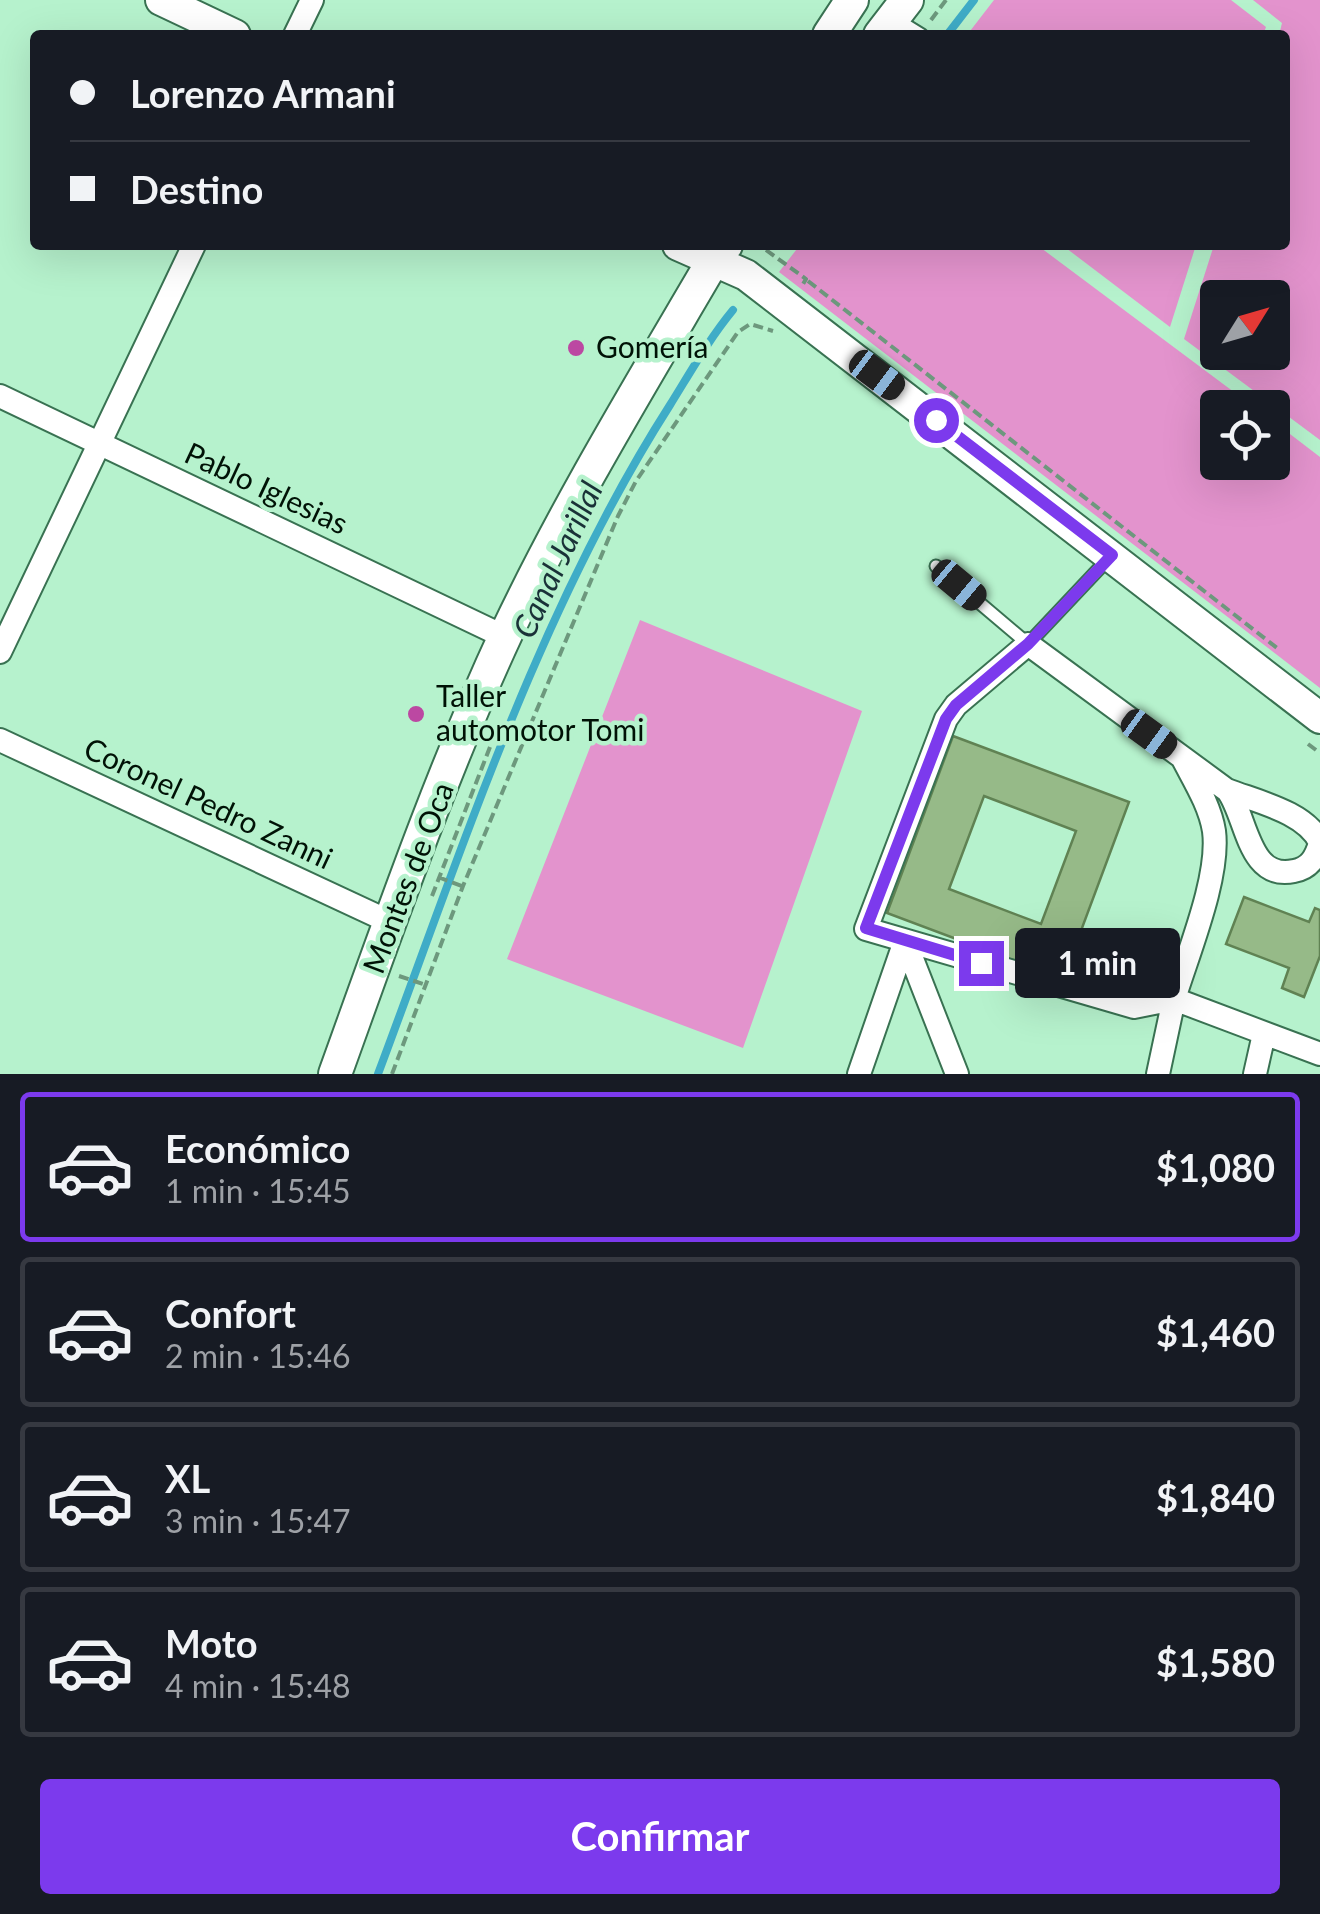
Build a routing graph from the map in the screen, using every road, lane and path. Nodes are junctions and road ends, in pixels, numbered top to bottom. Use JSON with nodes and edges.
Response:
{"nodes":[{"id":1,"x":161,"y":0,"type":"edge"},
{"id":2,"x":312,"y":0,"type":"edge"},
{"id":3,"x":855,"y":0,"type":"edge"},
{"id":4,"x":946,"y":0,"type":"edge"},
{"id":5,"x":904,"y":24,"type":"edge"},
{"id":6,"x":224,"y":30,"type":"edge"},
{"id":7,"x":297,"y":30,"type":"edge"},
{"id":8,"x":833,"y":30,"type":"edge"},
{"id":9,"x":192,"y":250,"type":"edge"},
{"id":10,"x":718,"y":250,"type":"edge"},
{"id":11,"x":769,"y":250,"type":"edge"},
{"id":12,"x":806,"y":279,"type":"junction"},
{"id":13,"x":789,"y":307,"type":"junction"},
{"id":14,"x":0,"y":396,"type":"edge"},
{"id":15,"x":99,"y":443,"type":"junction"},
{"id":16,"x":1112,"y":555,"type":"junction"},
{"id":17,"x":936,"y":566,"type":"dead end"},
{"id":18,"x":505,"y":636,"type":"junction"},
{"id":19,"x":1028,"y":644,"type":"junction"},
{"id":20,"x":0,"y":652,"type":"edge"},
{"id":21,"x":1289,"y":657,"type":"dead end"},
{"id":22,"x":1320,"y":718,"type":"edge"},
{"id":23,"x":0,"y":740,"type":"edge"},
{"id":24,"x":491,"y":744,"type":"dead end"},
{"id":25,"x":1184,"y":759,"type":"junction"},
{"id":26,"x":1224,"y":788,"type":"junction"},
{"id":27,"x":1320,"y":843,"type":"edge"},
{"id":28,"x":444,"y":880,"type":"dead end"},
{"id":29,"x":463,"y":886,"type":"junction"},
{"id":30,"x":426,"y":911,"type":"dead end"},
{"id":31,"x":390,"y":922,"type":"junction"},
{"id":32,"x":905,"y":941,"type":"junction"},
{"id":33,"x":424,"y":984,"type":"junction"},
{"id":34,"x":397,"y":987,"type":"dead end"},
{"id":35,"x":1174,"y":998,"type":"junction"},
{"id":36,"x":1264,"y":1034,"type":"junction"},
{"id":37,"x":1320,"y":1054,"type":"edge"},
{"id":38,"x":336,"y":1074,"type":"edge"},
{"id":39,"x":392,"y":1074,"type":"edge"},
{"id":40,"x":859,"y":1074,"type":"edge"},
{"id":41,"x":958,"y":1074,"type":"edge"},
{"id":42,"x":1158,"y":1074,"type":"edge"},
{"id":43,"x":1255,"y":1074,"type":"edge"}],
"edges":[{"from":1,"to":6,"type":"street"},
{"from":2,"to":7,"type":"street"},
{"from":3,"to":5,"type":"street"},
{"from":3,"to":8,"type":"main road"},
{"from":4,"to":5,"type":"path"},
{"from":9,"to":15,"type":"street"},
{"from":10,"to":13,"type":"street"},
{"from":10,"to":18,"type":"main road","name":"Montes de Oca"},
{"from":11,"to":12,"type":"path"},
{"from":12,"to":13,"type":"path"},
{"from":12,"to":21,"type":"path"},
{"from":13,"to":16,"type":"street"},
{"from":13,"to":29,"type":"path"},
{"from":14,"to":15,"type":"street","name":"Pablo Iglesias"},
{"from":15,"to":18,"type":"street","name":"Pablo Iglesias"},
{"from":15,"to":20,"type":"street"},
{"from":16,"to":19,"type":"lane"},
{"from":16,"to":22,"type":"street"},
{"from":17,"to":19,"type":"lane"},
{"from":18,"to":31,"type":"main road","name":"Montes de Oca"},
{"from":19,"to":25,"type":"street"},
{"from":19,"to":32,"type":"street"},
{"from":23,"to":31,"type":"street","name":"Coronel Pedro Zanni"},
{"from":24,"to":30,"type":"path"},
{"from":25,"to":26,"type":"street"},
{"from":25,"to":35,"type":"street"},
{"from":26,"to":27,"type":"street"},
{"from":26,"to":27,"type":"street"},
{"from":28,"to":29,"type":"path"},
{"from":29,"to":33,"type":"path"},
{"from":31,"to":38,"type":"main road","name":"Montes de Oca"},
{"from":32,"to":35,"type":"street"},
{"from":32,"to":40,"type":"street"},
{"from":32,"to":41,"type":"street"},
{"from":33,"to":34,"type":"path"},
{"from":33,"to":39,"type":"path"},
{"from":35,"to":36,"type":"street"},
{"from":35,"to":42,"type":"street"},
{"from":36,"to":37,"type":"street"},
{"from":36,"to":43,"type":"street"}]}
